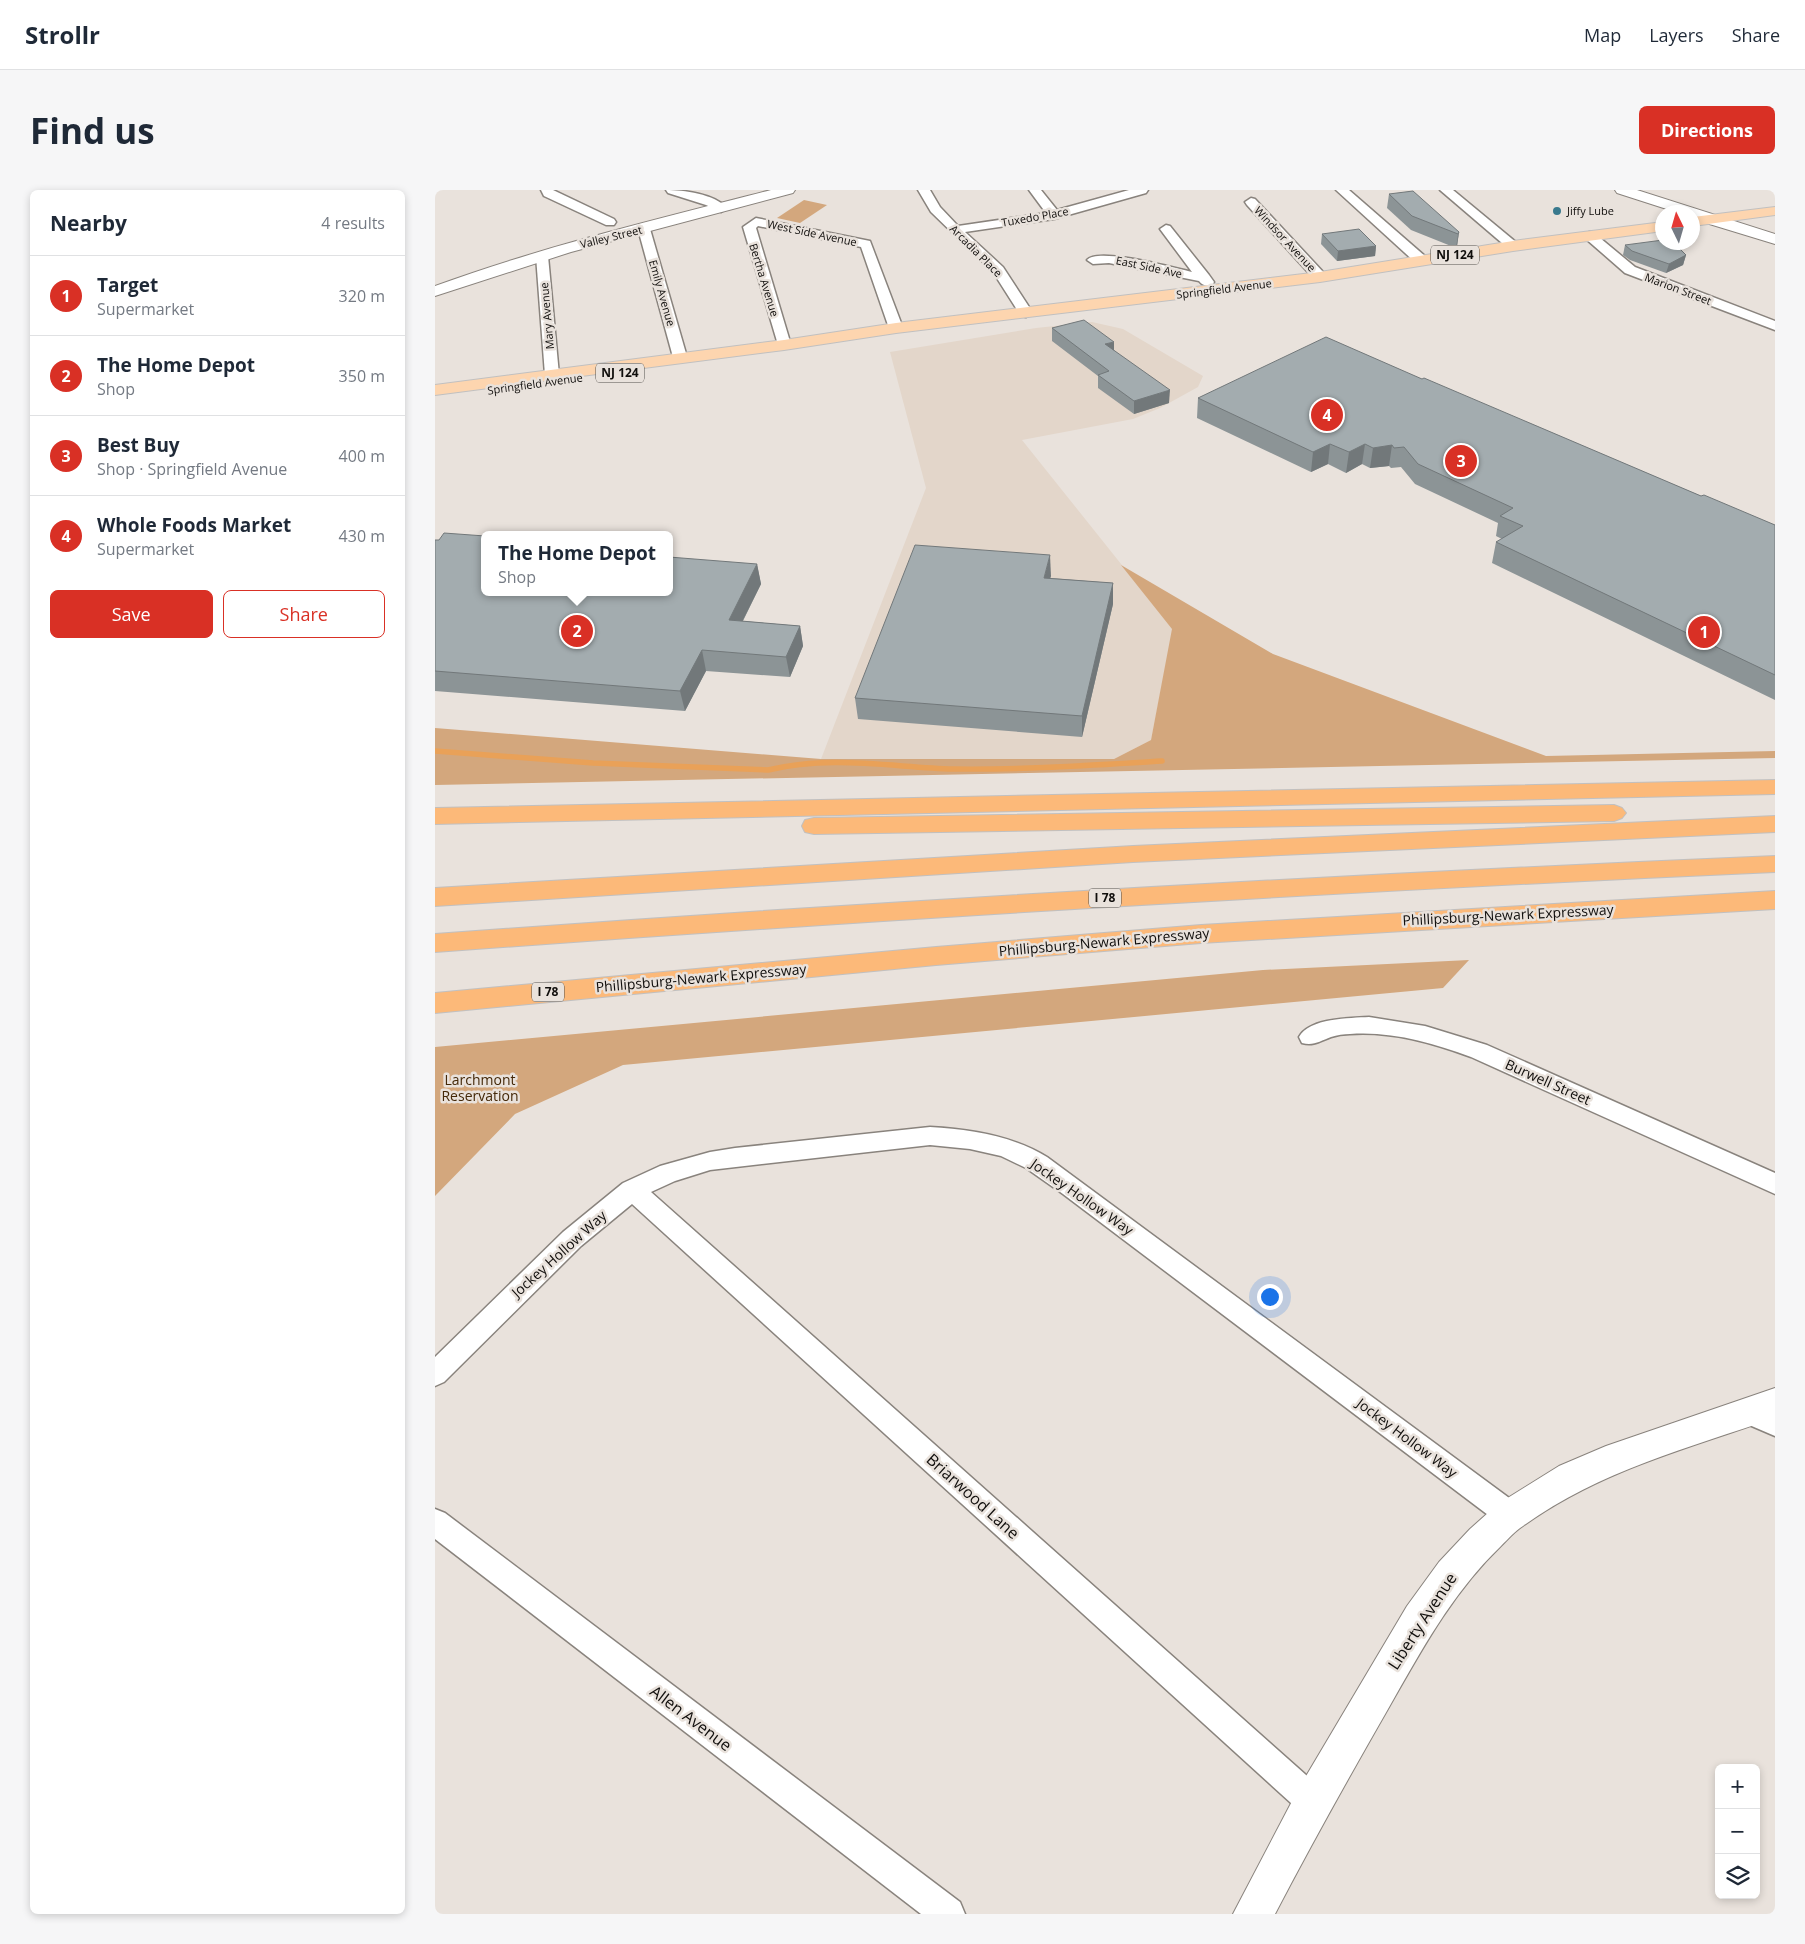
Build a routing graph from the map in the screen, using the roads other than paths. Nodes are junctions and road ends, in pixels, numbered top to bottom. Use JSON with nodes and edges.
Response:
{"nodes":[{"id":1,"x":547,"y":190,"type":"edge"},
{"id":2,"x":672,"y":190,"type":"edge"},
{"id":3,"x":788,"y":190,"type":"edge"},
{"id":4,"x":924,"y":190,"type":"edge"},
{"id":5,"x":1035,"y":190,"type":"edge"},
{"id":6,"x":1142,"y":190,"type":"edge"},
{"id":7,"x":1342,"y":190,"type":"edge"},
{"id":8,"x":1446,"y":190,"type":"edge"},
{"id":9,"x":1622,"y":190,"type":"edge"},
{"id":10,"x":1251,"y":202,"type":"dead end"},
{"id":11,"x":1667,"y":205,"type":"edge"},
{"id":12,"x":721,"y":208,"type":"junction"},
{"id":13,"x":1775,"y":211,"type":"edge"},
{"id":14,"x":1054,"y":215,"type":"junction"},
{"id":15,"x":1700,"y":216,"type":"edge"},
{"id":16,"x":1711,"y":220,"type":"junction"},
{"id":17,"x":1700,"y":221,"type":"edge"},
{"id":18,"x":610,"y":222,"type":"dead end"},
{"id":19,"x":759,"y":222,"type":"joint"},
{"id":20,"x":1655,"y":227,"type":"edge"},
{"id":21,"x":644,"y":229,"type":"junction"},
{"id":22,"x":1166,"y":229,"type":"dead end"},
{"id":23,"x":955,"y":230,"type":"junction"},
{"id":24,"x":1590,"y":236,"type":"junction"},
{"id":25,"x":1775,"y":239,"type":"edge"},
{"id":26,"x":1513,"y":246,"type":"junction"},
{"id":27,"x":542,"y":256,"type":"junction"},
{"id":28,"x":1093,"y":260,"type":"dead end"},
{"id":29,"x":1421,"y":260,"type":"junction"},
{"id":30,"x":1320,"y":277,"type":"junction"},
{"id":31,"x":1209,"y":285,"type":"junction"},
{"id":32,"x":435,"y":292,"type":"edge"},
{"id":33,"x":1026,"y":313,"type":"junction"},
{"id":34,"x":1775,"y":326,"type":"edge"},
{"id":35,"x":896,"y":328,"type":"junction"},
{"id":36,"x":784,"y":345,"type":"junction"},
{"id":37,"x":680,"y":357,"type":"junction"},
{"id":38,"x":552,"y":375,"type":"junction"},
{"id":39,"x":435,"y":390,"type":"edge"},
{"id":40,"x":435,"y":398,"type":"edge"},
{"id":41,"x":1775,"y":787,"type":"edge"},
{"id":42,"x":1775,"y":810,"type":"edge"},
{"id":43,"x":444,"y":816,"type":"edge"},
{"id":44,"x":1775,"y":824,"type":"edge"},
{"id":45,"x":1775,"y":864,"type":"edge"},
{"id":46,"x":435,"y":897,"type":"edge"},
{"id":47,"x":1775,"y":900,"type":"edge"},
{"id":48,"x":435,"y":943,"type":"edge"},
{"id":49,"x":661,"y":981,"type":"junction"},
{"id":50,"x":435,"y":986,"type":"edge"},
{"id":51,"x":435,"y":1003,"type":"edge"},
{"id":52,"x":1310,"y":1036,"type":"dead end"},
{"id":53,"x":1775,"y":1184,"type":"edge"},
{"id":54,"x":632,"y":1190,"type":"junction"},
{"id":55,"x":435,"y":1374,"type":"edge"},
{"id":56,"x":1767,"y":1413,"type":"edge"},
{"id":57,"x":1509,"y":1515,"type":"junction"},
{"id":58,"x":435,"y":1522,"type":"edge"},
{"id":59,"x":1313,"y":1802,"type":"junction"},
{"id":60,"x":948,"y":1914,"type":"edge"},
{"id":61,"x":1253,"y":1914,"type":"edge"}],
"edges":[{"from":1,"to":18,"type":"street"},
{"from":2,"to":12,"type":"street"},
{"from":3,"to":12,"type":"street","name":"Valley Street"},
{"from":4,"to":23,"type":"street","name":"Arcadia Place"},
{"from":5,"to":14,"type":"street"},
{"from":6,"to":14,"type":"street","name":"Tuxedo Place"},
{"from":7,"to":29,"type":"street"},
{"from":8,"to":26,"type":"street"},
{"from":9,"to":11,"type":"street"},
{"from":10,"to":30,"type":"street","name":"Windsor Avenue"},
{"from":12,"to":21,"type":"street","name":"Valley Street"},
{"from":13,"to":16,"type":"main road"},
{"from":14,"to":23,"type":"street","name":"Tuxedo Place"},
{"from":15,"to":16,"type":"street"},
{"from":16,"to":17,"type":"main road"},
{"from":16,"to":25,"type":"street"},
{"from":19,"to":35,"type":"street","name":"West Side Avenue"},
{"from":19,"to":36,"type":"street","name":"Bertha Avenue"},
{"from":20,"to":24,"type":"main road","name":"Springfield Avenue","number":"NJ 124"},
{"from":21,"to":27,"type":"street","name":"Valley Street"},
{"from":21,"to":37,"type":"street","name":"Emily Avenue"},
{"from":22,"to":31,"type":"street"},
{"from":23,"to":33,"type":"street","name":"Arcadia Place"},
{"from":24,"to":26,"type":"main road","name":"Springfield Avenue","number":"NJ 124"},
{"from":24,"to":34,"type":"street","name":"Marion Street"},
{"from":26,"to":29,"type":"main road","name":"Springfield Avenue","number":"NJ 124"},
{"from":27,"to":32,"type":"street","name":"Valley Street"},
{"from":27,"to":38,"type":"street","name":"Mary Avenue"},
{"from":28,"to":31,"type":"street","name":"East Side Ave"},
{"from":29,"to":30,"type":"main road","name":"Springfield Avenue","number":"NJ 124"},
{"from":30,"to":31,"type":"main road","name":"Springfield Avenue","number":"NJ 124"},
{"from":31,"to":33,"type":"main road","name":"Springfield Avenue","number":"NJ 124"},
{"from":33,"to":35,"type":"main road","name":"Springfield Avenue","number":"NJ 124"},
{"from":35,"to":36,"type":"main road","name":"Springfield Avenue","number":"NJ 124"},
{"from":36,"to":37,"type":"main road","name":"Springfield Avenue","number":"NJ 124"},
{"from":36,"to":40,"type":"main road","name":"Springfield Avenue","number":"NJ 124"},
{"from":37,"to":38,"type":"main road","name":"Springfield Avenue","number":"NJ 124"},
{"from":38,"to":39,"type":"main road","name":"Springfield Avenue","number":"NJ 124"},
{"from":41,"to":43,"type":"highway"},
{"from":42,"to":43,"type":"highway"},
{"from":44,"to":46,"type":"highway"},
{"from":45,"to":48,"type":"highway","number":"I 78"},
{"from":47,"to":49,"type":"highway","name":"Phillipsburg-Newark Expressway","number":"I 78"},
{"from":49,"to":50,"type":"highway"},
{"from":49,"to":51,"type":"highway","name":"Phillipsburg-Newark Expressway","number":"I 78"},
{"from":52,"to":53,"type":"street","name":"Burwell Street"},
{"from":54,"to":55,"type":"street","name":"Jockey Hollow Way"},
{"from":54,"to":57,"type":"street","name":"Jockey Hollow Way"},
{"from":54,"to":59,"type":"street","name":"Briarwood Lane"},
{"from":56,"to":57,"type":"street","name":"Liberty Avenue"},
{"from":57,"to":59,"type":"street","name":"Liberty Avenue"},
{"from":58,"to":60,"type":"street","name":"Allen Avenue"},
{"from":59,"to":61,"type":"street","name":"Liberty Avenue"}]}
